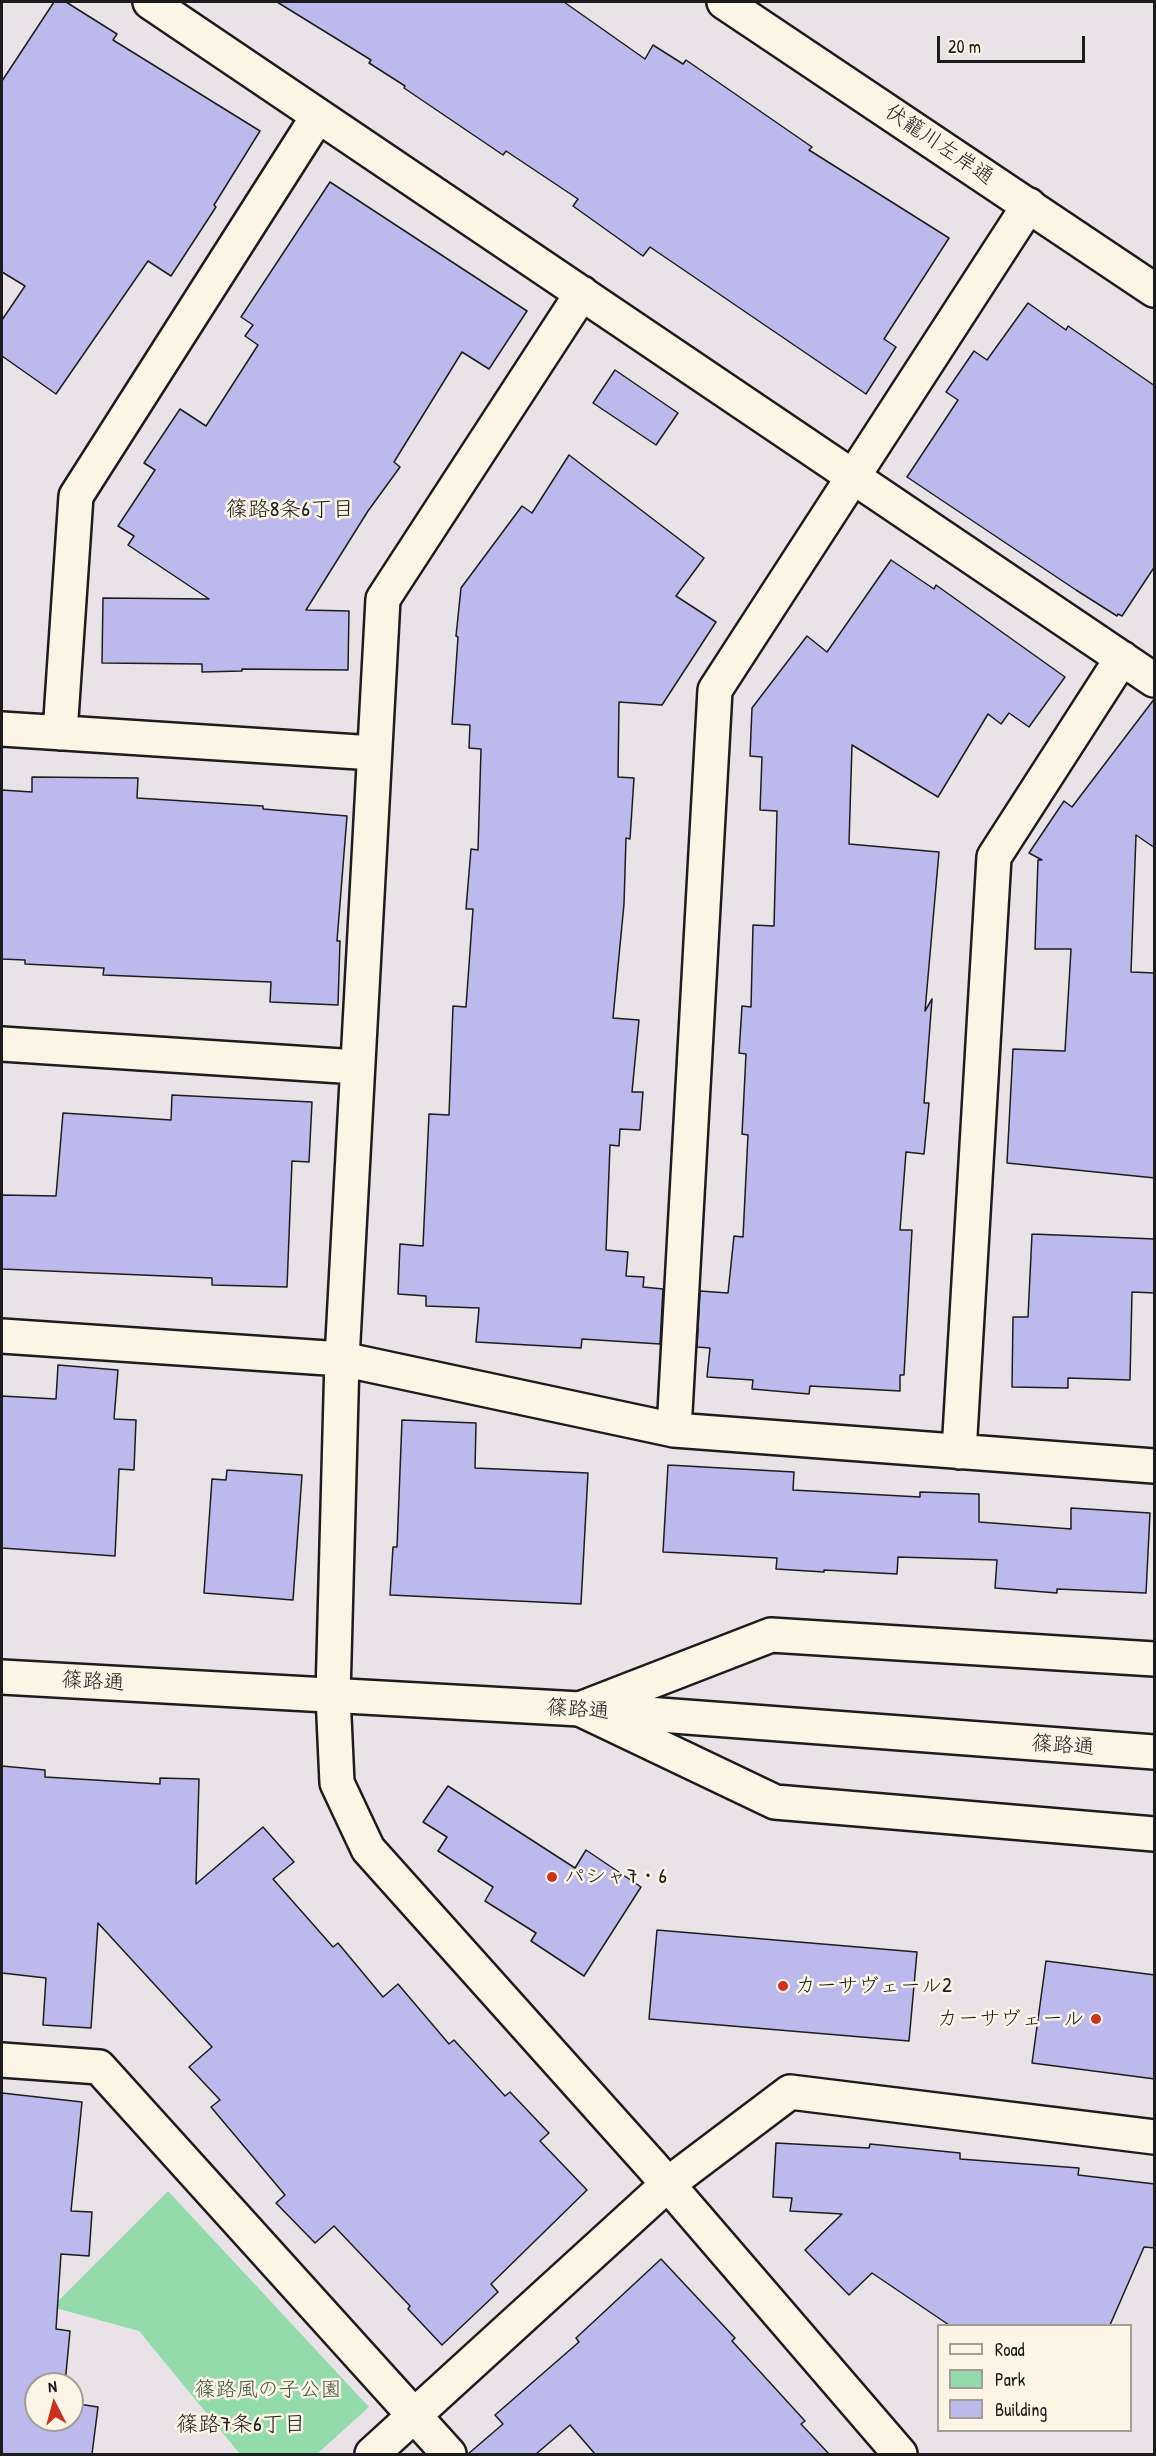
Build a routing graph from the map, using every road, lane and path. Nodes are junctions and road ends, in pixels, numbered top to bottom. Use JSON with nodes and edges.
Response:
{"nodes":[{"id":1,"x":150,"y":2,"type":"edge"},
{"id":2,"x":724,"y":2,"type":"edge"},
{"id":3,"x":318,"y":116,"type":"junction"},
{"id":4,"x":1029,"y":206,"type":"junction"},
{"id":5,"x":1155,"y":290,"type":"edge"},
{"id":6,"x":582,"y":293,"type":"junction"},
{"id":7,"x":854,"y":477,"type":"junction"},
{"id":8,"x":1122,"y":658,"type":"junction"},
{"id":9,"x":1155,"y":680,"type":"edge"},
{"id":10,"x":2,"y":729,"type":"edge"},
{"id":11,"x":60,"y":733,"type":"junction"},
{"id":12,"x":374,"y":753,"type":"junction"},
{"id":13,"x":2,"y":1044,"type":"edge"},
{"id":14,"x":357,"y":1067,"type":"junction"},
{"id":15,"x":2,"y":1336,"type":"edge"},
{"id":16,"x":342,"y":1359,"type":"junction"},
{"id":17,"x":674,"y":1430,"type":"junction"},
{"id":18,"x":959,"y":1452,"type":"junction"},
{"id":19,"x":1155,"y":1466,"type":"edge"},
{"id":20,"x":1155,"y":1659,"type":"edge"},
{"id":21,"x":2,"y":1677,"type":"edge"},
{"id":22,"x":333,"y":1695,"type":"junction"},
{"id":23,"x":580,"y":1709,"type":"junction"},
{"id":24,"x":1155,"y":1752,"type":"edge"},
{"id":25,"x":1155,"y":1834,"type":"edge"},
{"id":26,"x":2,"y":2060,"type":"edge"},
{"id":27,"x":1155,"y":2137,"type":"edge"},
{"id":28,"x":668,"y":2184,"type":"junction"},
{"id":29,"x":415,"y":2416,"type":"junction"},
{"id":30,"x":372,"y":2454,"type":"edge"},
{"id":31,"x":449,"y":2454,"type":"edge"},
{"id":32,"x":900,"y":2454,"type":"edge"}],
"edges":[{"from":1,"to":3,"type":"street"},
{"from":2,"to":4,"type":"street","name":"伏籠川左岸通"},
{"from":3,"to":6,"type":"street"},
{"from":3,"to":11,"type":"street"},
{"from":4,"to":5,"type":"street","name":"伏籠川左岸通"},
{"from":4,"to":7,"type":"street"},
{"from":6,"to":7,"type":"street"},
{"from":6,"to":12,"type":"street"},
{"from":7,"to":8,"type":"street"},
{"from":7,"to":17,"type":"street"},
{"from":8,"to":9,"type":"street"},
{"from":8,"to":18,"type":"street"},
{"from":10,"to":11,"type":"street"},
{"from":11,"to":12,"type":"street"},
{"from":12,"to":14,"type":"street"},
{"from":13,"to":14,"type":"street"},
{"from":14,"to":16,"type":"street"},
{"from":15,"to":16,"type":"street"},
{"from":16,"to":17,"type":"street"},
{"from":16,"to":22,"type":"street"},
{"from":17,"to":18,"type":"street"},
{"from":18,"to":19,"type":"street"},
{"from":20,"to":23,"type":"street"},
{"from":21,"to":22,"type":"street","name":"篠路通"},
{"from":22,"to":23,"type":"street","name":"篠路通"},
{"from":22,"to":28,"type":"street"},
{"from":23,"to":24,"type":"street","name":"篠路通"},
{"from":23,"to":25,"type":"street"},
{"from":26,"to":29,"type":"street"},
{"from":27,"to":28,"type":"street"},
{"from":28,"to":29,"type":"street"},
{"from":28,"to":32,"type":"street"},
{"from":29,"to":30,"type":"street"},
{"from":29,"to":31,"type":"street"}]}
